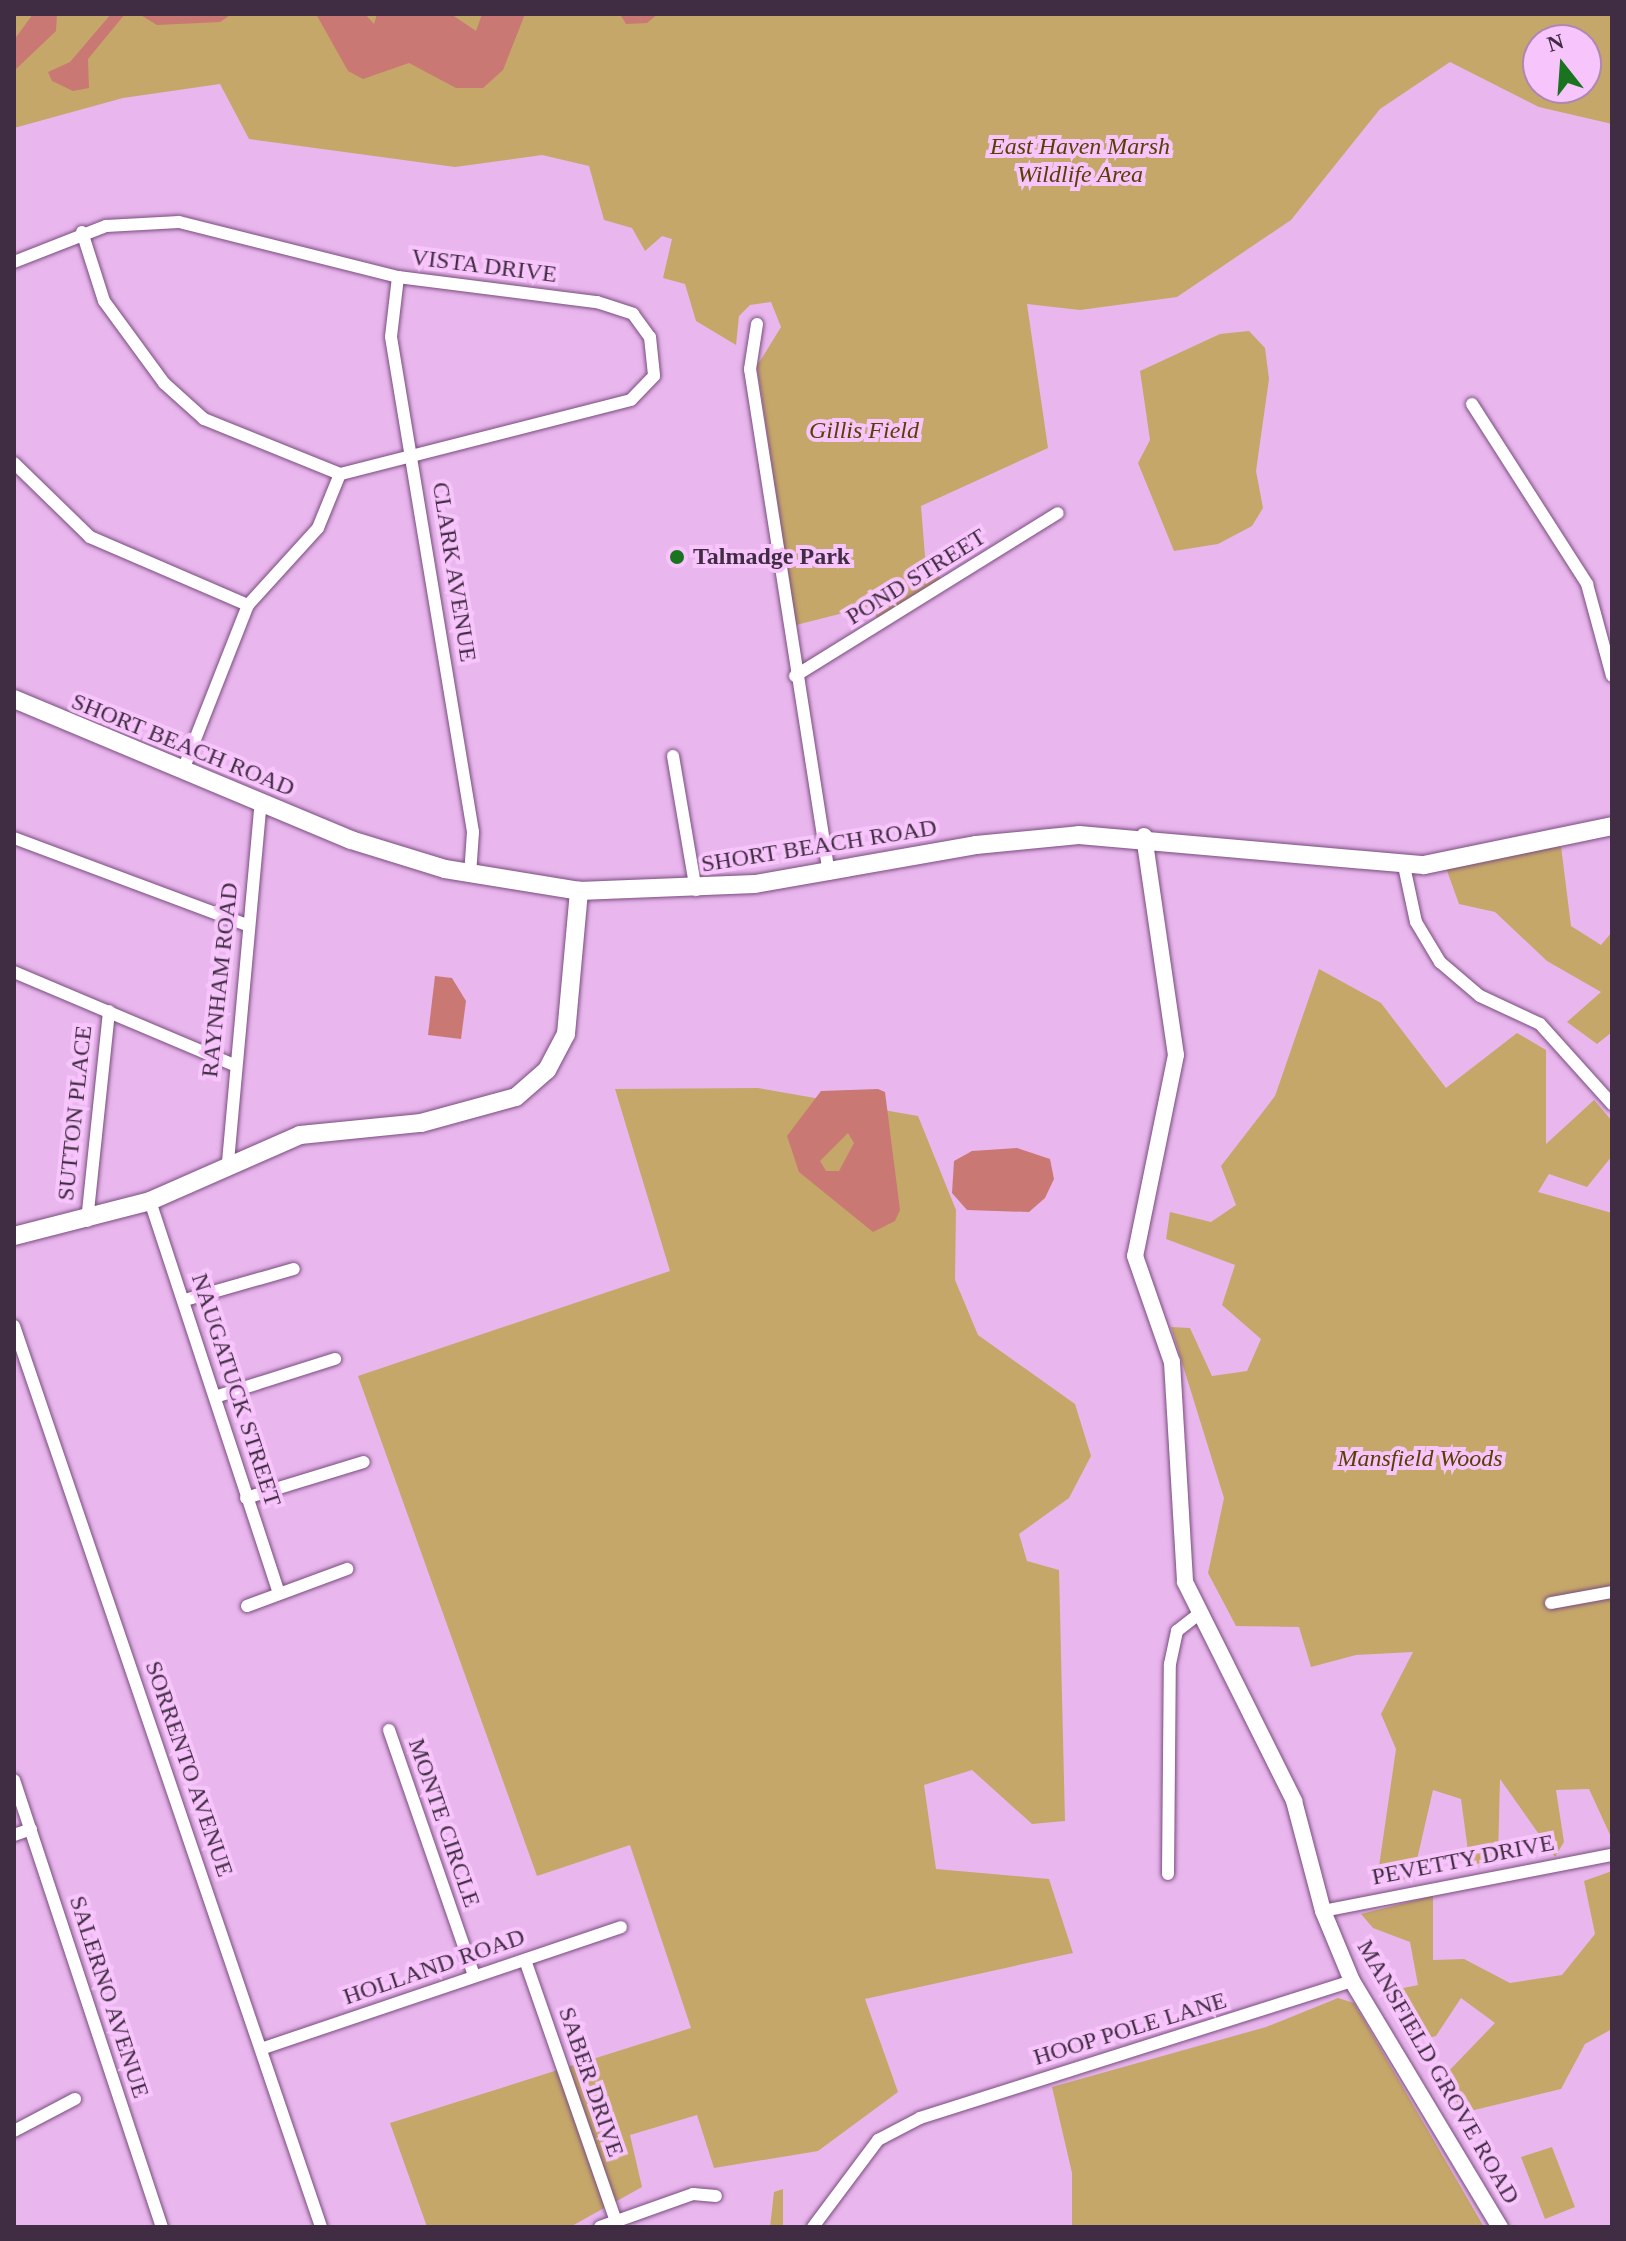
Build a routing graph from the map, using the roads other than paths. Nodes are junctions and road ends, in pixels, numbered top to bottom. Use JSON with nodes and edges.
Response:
{"nodes":[{"id":1,"x":82,"y":232,"type":"junction"},
{"id":2,"x":14,"y":262,"type":"edge"},
{"id":3,"x":398,"y":277,"type":"junction"},
{"id":4,"x":757,"y":324,"type":"dead end"},
{"id":5,"x":1472,"y":404,"type":"dead end"},
{"id":6,"x":413,"y":456,"type":"junction"},
{"id":7,"x":14,"y":463,"type":"edge"},
{"id":8,"x":340,"y":474,"type":"junction"},
{"id":9,"x":1058,"y":513,"type":"dead end"},
{"id":10,"x":248,"y":605,"type":"junction"},
{"id":11,"x":795,"y":676,"type":"junction"},
{"id":12,"x":1612,"y":676,"type":"edge"},
{"id":13,"x":14,"y":699,"type":"edge"},
{"id":14,"x":673,"y":756,"type":"dead end"},
{"id":15,"x":183,"y":770,"type":"junction"},
{"id":16,"x":261,"y":802,"type":"junction"},
{"id":17,"x":1612,"y":826,"type":"edge"},
{"id":18,"x":1144,"y":836,"type":"junction"},
{"id":19,"x":14,"y":838,"type":"edge"},
{"id":20,"x":1404,"y":866,"type":"junction"},
{"id":21,"x":829,"y":874,"type":"junction"},
{"id":22,"x":470,"y":875,"type":"junction"},
{"id":23,"x":696,"y":890,"type":"junction"},
{"id":24,"x":579,"y":891,"type":"junction"},
{"id":25,"x":247,"y":925,"type":"junction"},
{"id":26,"x":14,"y":972,"type":"edge"},
{"id":27,"x":109,"y":1011,"type":"junction"},
{"id":28,"x":232,"y":1064,"type":"junction"},
{"id":29,"x":1612,"y":1104,"type":"edge"},
{"id":30,"x":228,"y":1162,"type":"junction"},
{"id":31,"x":150,"y":1201,"type":"junction"},
{"id":32,"x":87,"y":1221,"type":"junction"},
{"id":33,"x":14,"y":1236,"type":"edge"},
{"id":34,"x":294,"y":1269,"type":"dead end"},
{"id":35,"x":185,"y":1300,"type":"junction"},
{"id":36,"x":14,"y":1326,"type":"edge"},
{"id":37,"x":335,"y":1359,"type":"dead end"},
{"id":38,"x":215,"y":1397,"type":"junction"},
{"id":39,"x":364,"y":1462,"type":"dead end"},
{"id":40,"x":246,"y":1498,"type":"junction"},
{"id":41,"x":347,"y":1569,"type":"dead end"},
{"id":42,"x":1612,"y":1592,"type":"edge"},
{"id":43,"x":279,"y":1593,"type":"junction"},
{"id":44,"x":1551,"y":1603,"type":"dead end"},
{"id":45,"x":247,"y":1606,"type":"dead end"},
{"id":46,"x":1196,"y":1616,"type":"junction"},
{"id":47,"x":389,"y":1730,"type":"dead end"},
{"id":48,"x":14,"y":1780,"type":"edge"},
{"id":49,"x":31,"y":1829,"type":"junction"},
{"id":50,"x":14,"y":1835,"type":"edge"},
{"id":51,"x":1612,"y":1855,"type":"edge"},
{"id":52,"x":1168,"y":1874,"type":"dead end"},
{"id":53,"x":1323,"y":1911,"type":"junction"},
{"id":54,"x":621,"y":1927,"type":"dead end"},
{"id":55,"x":525,"y":1960,"type":"junction"},
{"id":56,"x":474,"y":1976,"type":"junction"},
{"id":57,"x":1352,"y":1981,"type":"junction"},
{"id":58,"x":261,"y":2049,"type":"junction"},
{"id":59,"x":75,"y":2099,"type":"dead end"},
{"id":60,"x":14,"y":2131,"type":"edge"},
{"id":61,"x":716,"y":2196,"type":"dead end"},
{"id":62,"x":615,"y":2218,"type":"junction"},
{"id":63,"x":319,"y":2226,"type":"edge"},
{"id":64,"x":162,"y":2227,"type":"edge"},
{"id":65,"x":600,"y":2227,"type":"edge"},
{"id":66,"x":813,"y":2227,"type":"edge"},
{"id":67,"x":1500,"y":2227,"type":"edge"}],
"edges":[{"from":1,"to":2,"type":"street","name":"VISTA DRIVE"},
{"from":1,"to":3,"type":"street","name":"VISTA DRIVE"},
{"from":1,"to":8,"type":"street"},
{"from":3,"to":6,"type":"street","name":"CLARK AVENUE"},
{"from":3,"to":6,"type":"street","name":"VISTA DRIVE"},
{"from":4,"to":11,"type":"street"},
{"from":5,"to":12,"type":"street"},
{"from":6,"to":8,"type":"street","name":"VISTA DRIVE"},
{"from":6,"to":22,"type":"street","name":"CLARK AVENUE"},
{"from":7,"to":10,"type":"street"},
{"from":8,"to":10,"type":"street"},
{"from":9,"to":11,"type":"street","name":"POND STREET"},
{"from":10,"to":15,"type":"street"},
{"from":11,"to":21,"type":"street"},
{"from":13,"to":15,"type":"main road","name":"SHORT BEACH ROAD"},
{"from":14,"to":23,"type":"street"},
{"from":15,"to":16,"type":"main road","name":"SHORT BEACH ROAD"},
{"from":16,"to":22,"type":"main road","name":"SHORT BEACH ROAD"},
{"from":16,"to":25,"type":"street","name":"RAYNHAM ROAD"},
{"from":17,"to":20,"type":"main road","name":"SHORT BEACH ROAD"},
{"from":18,"to":20,"type":"main road","name":"SHORT BEACH ROAD"},
{"from":18,"to":21,"type":"main road","name":"SHORT BEACH ROAD"},
{"from":18,"to":46,"type":"street","name":"MANSFIELD GROVE ROAD"},
{"from":19,"to":25,"type":"street"},
{"from":20,"to":29,"type":"street"},
{"from":21,"to":23,"type":"main road","name":"SHORT BEACH ROAD"},
{"from":22,"to":24,"type":"main road","name":"SHORT BEACH ROAD"},
{"from":23,"to":24,"type":"main road","name":"SHORT BEACH ROAD"},
{"from":24,"to":30,"type":"main road"},
{"from":25,"to":28,"type":"street","name":"RAYNHAM ROAD"},
{"from":26,"to":27,"type":"street"},
{"from":27,"to":28,"type":"street"},
{"from":27,"to":32,"type":"street","name":"SUTTON PLACE"},
{"from":28,"to":30,"type":"street","name":"RAYNHAM ROAD"},
{"from":30,"to":31,"type":"main road"},
{"from":31,"to":32,"type":"main road"},
{"from":31,"to":35,"type":"street","name":"NAUGATUCK STREET"},
{"from":32,"to":33,"type":"main road"},
{"from":34,"to":35,"type":"street"},
{"from":35,"to":38,"type":"street","name":"NAUGATUCK STREET"},
{"from":36,"to":58,"type":"street","name":"SORRENTO AVENUE"},
{"from":37,"to":38,"type":"street"},
{"from":38,"to":40,"type":"street","name":"NAUGATUCK STREET"},
{"from":39,"to":40,"type":"street"},
{"from":40,"to":43,"type":"street","name":"NAUGATUCK STREET"},
{"from":41,"to":43,"type":"street"},
{"from":42,"to":44,"type":"street"},
{"from":43,"to":45,"type":"street"},
{"from":46,"to":52,"type":"street"},
{"from":46,"to":53,"type":"street","name":"MANSFIELD GROVE ROAD"},
{"from":47,"to":56,"type":"street","name":"MONTE CIRCLE"},
{"from":48,"to":49,"type":"street","name":"SALERNO AVENUE"},
{"from":49,"to":50,"type":"street"},
{"from":49,"to":64,"type":"street","name":"SALERNO AVENUE"},
{"from":51,"to":53,"type":"street","name":"PEVETTY DRIVE"},
{"from":53,"to":57,"type":"street","name":"MANSFIELD GROVE ROAD"},
{"from":54,"to":55,"type":"street","name":"HOLLAND ROAD"},
{"from":55,"to":56,"type":"street","name":"HOLLAND ROAD"},
{"from":55,"to":62,"type":"street","name":"SABER DRIVE"},
{"from":56,"to":58,"type":"street","name":"HOLLAND ROAD"},
{"from":57,"to":66,"type":"street","name":"HOOP POLE LANE"},
{"from":57,"to":67,"type":"street","name":"MANSFIELD GROVE ROAD"},
{"from":58,"to":63,"type":"street","name":"SORRENTO AVENUE"},
{"from":59,"to":60,"type":"street"},
{"from":61,"to":62,"type":"street"},
{"from":62,"to":65,"type":"street"}]}
